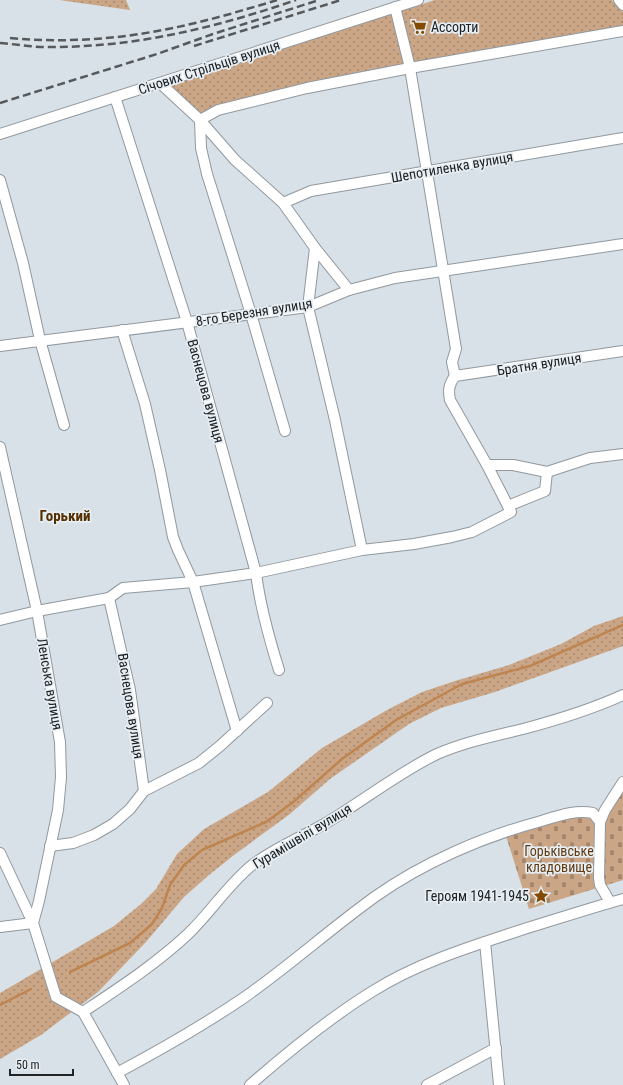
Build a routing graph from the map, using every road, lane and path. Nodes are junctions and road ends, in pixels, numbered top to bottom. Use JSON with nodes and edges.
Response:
{"nodes":[{"id":1,"x":418,"y":0,"type":"edge"},
{"id":2,"x":619,"y":0,"type":"edge"},
{"id":3,"x":623,"y":5,"type":"edge"},
{"id":4,"x":395,"y":7,"type":"junction"},
{"id":5,"x":623,"y":31,"type":"edge"},
{"id":6,"x":410,"y":68,"type":"junction"},
{"id":7,"x":160,"y":83,"type":"junction"},
{"id":8,"x":115,"y":97,"type":"junction"},
{"id":9,"x":200,"y":120,"type":"junction"},
{"id":10,"x":0,"y":134,"type":"edge"},
{"id":11,"x":623,"y":138,"type":"edge"},
{"id":12,"x":427,"y":171,"type":"junction"},
{"id":13,"x":0,"y":180,"type":"edge"},
{"id":14,"x":283,"y":203,"type":"junction"},
{"id":15,"x":623,"y":244,"type":"edge"},
{"id":16,"x":315,"y":248,"type":"junction"},
{"id":17,"x":443,"y":271,"type":"junction"},
{"id":18,"x":348,"y":290,"type":"junction"},
{"id":19,"x":308,"y":307,"type":"junction"},
{"id":20,"x":251,"y":314,"type":"junction"},
{"id":21,"x":187,"y":322,"type":"junction"},
{"id":22,"x":122,"y":330,"type":"junction"},
{"id":23,"x":40,"y":340,"type":"junction"},
{"id":24,"x":0,"y":346,"type":"edge"},
{"id":25,"x":623,"y":351,"type":"edge"},
{"id":26,"x":455,"y":376,"type":"junction"},
{"id":27,"x":64,"y":425,"type":"dead end"},
{"id":28,"x":285,"y":431,"type":"dead end"},
{"id":29,"x":0,"y":446,"type":"edge"},
{"id":30,"x":623,"y":454,"type":"edge"},
{"id":31,"x":487,"y":465,"type":"junction"},
{"id":32,"x":547,"y":472,"type":"junction"},
{"id":33,"x":508,"y":506,"type":"junction"},
{"id":34,"x":362,"y":550,"type":"junction"},
{"id":35,"x":256,"y":573,"type":"junction"},
{"id":36,"x":193,"y":582,"type":"junction"},
{"id":37,"x":109,"y":598,"type":"junction"},
{"id":38,"x":38,"y":611,"type":"junction"},
{"id":39,"x":0,"y":620,"type":"edge"},
{"id":40,"x":279,"y":670,"type":"dead end"},
{"id":41,"x":623,"y":695,"type":"edge"},
{"id":42,"x":267,"y":703,"type":"dead end"},
{"id":43,"x":237,"y":731,"type":"junction"},
{"id":44,"x":623,"y":782,"type":"edge"},
{"id":45,"x":144,"y":791,"type":"junction"},
{"id":46,"x":600,"y":822,"type":"junction"},
{"id":47,"x":50,"y":846,"type":"junction"},
{"id":48,"x":0,"y":853,"type":"edge"},
{"id":49,"x":623,"y":898,"type":"edge"},
{"id":50,"x":610,"y":902,"type":"junction"},
{"id":51,"x":33,"y":923,"type":"junction"},
{"id":52,"x":0,"y":927,"type":"edge"},
{"id":53,"x":485,"y":942,"type":"junction"},
{"id":54,"x":83,"y":1012,"type":"junction"},
{"id":55,"x":496,"y":1048,"type":"junction"},
{"id":56,"x":117,"y":1072,"type":"junction"},
{"id":57,"x":124,"y":1085,"type":"edge"},
{"id":58,"x":250,"y":1085,"type":"edge"},
{"id":59,"x":427,"y":1085,"type":"edge"},
{"id":60,"x":500,"y":1085,"type":"edge"}],
"edges":[{"from":1,"to":4,"type":"street","name":"Січових Стрільців вулиця"},
{"from":2,"to":3,"type":"street"},
{"from":4,"to":6,"type":"street"},
{"from":4,"to":7,"type":"street","name":"Січових Стрільців вулиця"},
{"from":5,"to":6,"type":"street"},
{"from":6,"to":9,"type":"street"},
{"from":6,"to":12,"type":"street"},
{"from":7,"to":8,"type":"street","name":"Січових Стрільців вулиця"},
{"from":7,"to":9,"type":"street"},
{"from":8,"to":10,"type":"street","name":"Січових Стрільців вулиця"},
{"from":8,"to":21,"type":"street","name":"Васнецова вулиця"},
{"from":9,"to":14,"type":"street"},
{"from":9,"to":20,"type":"street"},
{"from":11,"to":12,"type":"street","name":"Шепотиленка вулиця"},
{"from":12,"to":14,"type":"street","name":"Шепотиленка вулиця"},
{"from":12,"to":17,"type":"street"},
{"from":13,"to":23,"type":"street"},
{"from":14,"to":16,"type":"street"},
{"from":15,"to":17,"type":"street","name":"8-го Березня вулиця"},
{"from":16,"to":18,"type":"street"},
{"from":16,"to":19,"type":"street"},
{"from":17,"to":18,"type":"street","name":"8-го Березня вулиця"},
{"from":17,"to":26,"type":"street"},
{"from":18,"to":19,"type":"street","name":"8-го Березня вулиця"},
{"from":19,"to":20,"type":"street","name":"8-го Березня вулиця"},
{"from":19,"to":34,"type":"street"},
{"from":20,"to":21,"type":"street","name":"8-го Березня вулиця"},
{"from":20,"to":28,"type":"street"},
{"from":21,"to":22,"type":"street","name":"8-го Березня вулиця"},
{"from":21,"to":35,"type":"street","name":"Васнецова вулиця"},
{"from":22,"to":23,"type":"street","name":"8-го Березня вулиця"},
{"from":22,"to":36,"type":"street"},
{"from":23,"to":24,"type":"street","name":"8-го Березня вулиця"},
{"from":23,"to":27,"type":"street"},
{"from":25,"to":26,"type":"street","name":"Братня вулиця"},
{"from":26,"to":31,"type":"street"},
{"from":29,"to":38,"type":"street","name":"Ленська вулиця"},
{"from":30,"to":32,"type":"street"},
{"from":31,"to":32,"type":"street"},
{"from":31,"to":33,"type":"street"},
{"from":32,"to":33,"type":"street"},
{"from":33,"to":34,"type":"street"},
{"from":34,"to":35,"type":"street"},
{"from":35,"to":36,"type":"street"},
{"from":35,"to":40,"type":"street","name":"Васнецова вулиця"},
{"from":36,"to":37,"type":"street"},
{"from":36,"to":43,"type":"street"},
{"from":37,"to":38,"type":"street"},
{"from":37,"to":45,"type":"street","name":"Васнецова вулиця"},
{"from":38,"to":39,"type":"street"},
{"from":38,"to":47,"type":"street","name":"Ленська вулиця"},
{"from":41,"to":54,"type":"street","name":"Гурамішвілі вулиця"},
{"from":42,"to":43,"type":"street"},
{"from":43,"to":45,"type":"street"},
{"from":44,"to":46,"type":"street"},
{"from":45,"to":47,"type":"street"},
{"from":46,"to":50,"type":"street"},
{"from":46,"to":56,"type":"street"},
{"from":47,"to":51,"type":"street","name":"Ленська вулиця"},
{"from":48,"to":51,"type":"street"},
{"from":49,"to":50,"type":"street"},
{"from":50,"to":53,"type":"street"},
{"from":51,"to":52,"type":"street"},
{"from":51,"to":54,"type":"street"},
{"from":53,"to":55,"type":"street"},
{"from":53,"to":58,"type":"street"},
{"from":54,"to":56,"type":"street"},
{"from":55,"to":59,"type":"street"},
{"from":55,"to":60,"type":"street"},
{"from":56,"to":57,"type":"street"}]}
